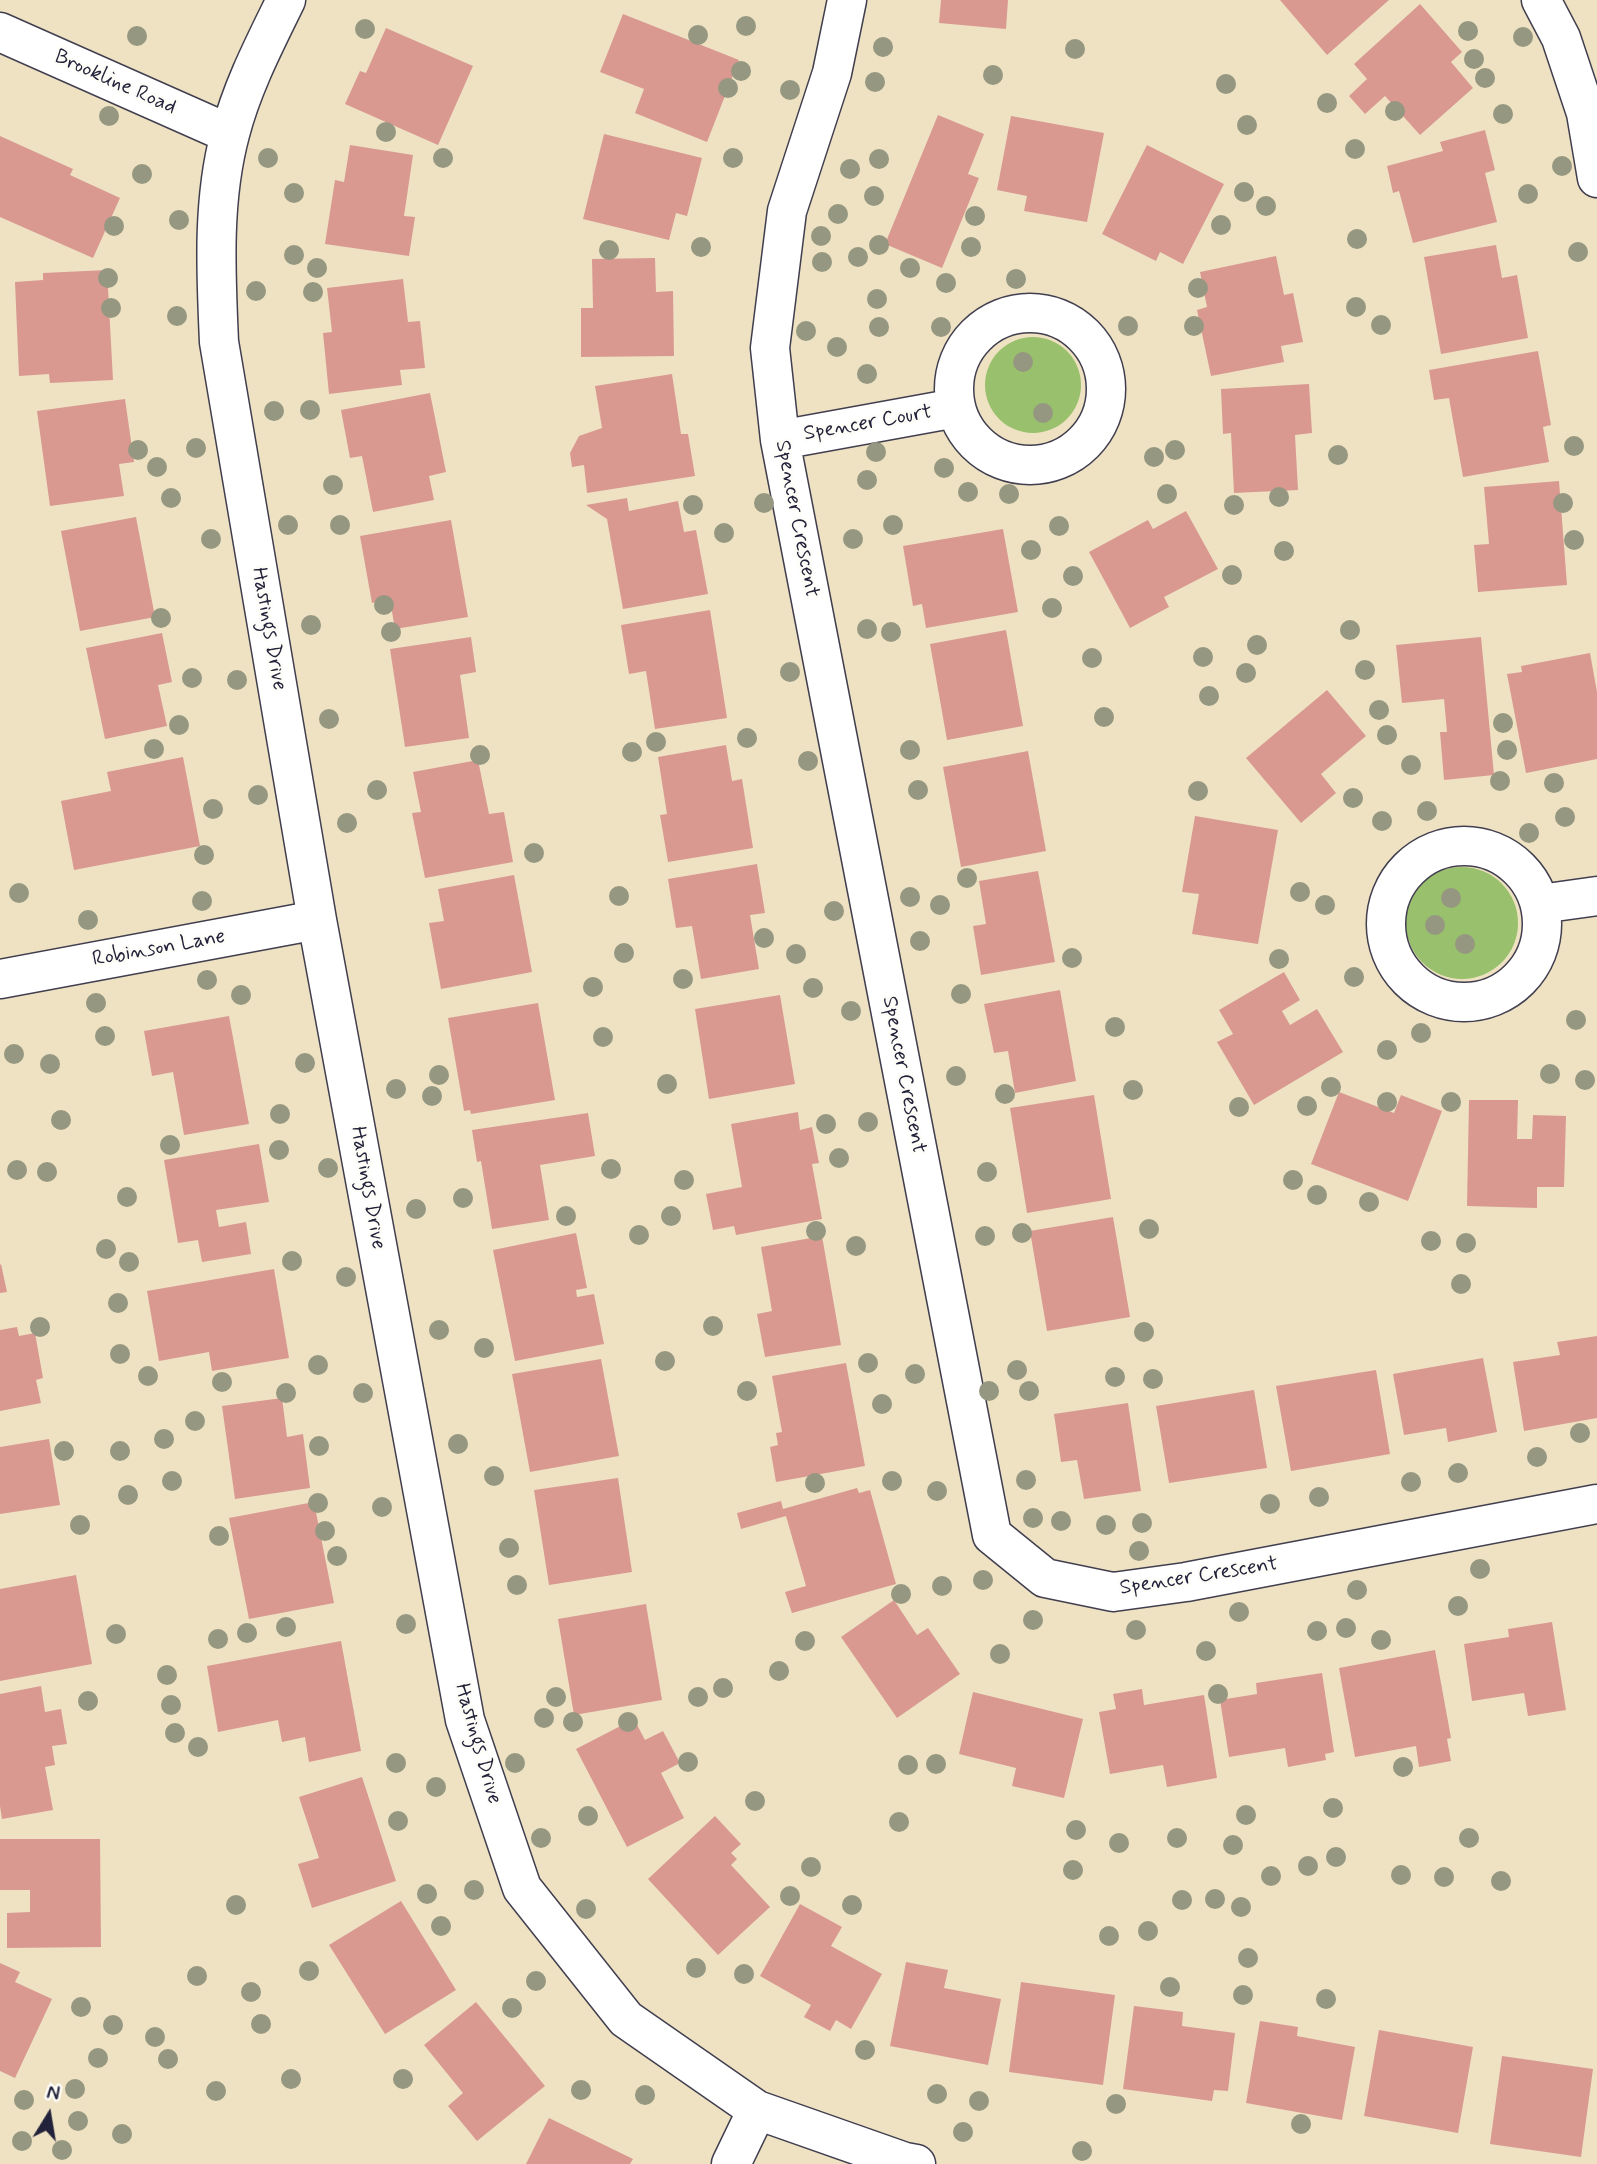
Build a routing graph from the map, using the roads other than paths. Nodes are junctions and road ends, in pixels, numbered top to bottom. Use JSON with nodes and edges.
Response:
{"nodes":[{"id":1,"x":286,"y":0,"type":"edge"},
{"id":2,"x":847,"y":0,"type":"edge"},
{"id":3,"x":1541,"y":0,"type":"edge"},
{"id":4,"x":0,"y":32,"type":"edge"},
{"id":5,"x":230,"y":134,"type":"junction"},
{"id":6,"x":1597,"y":178,"type":"edge"},
{"id":7,"x":956,"y":408,"type":"dead end"},
{"id":8,"x":780,"y":439,"type":"junction"},
{"id":9,"x":1597,"y":896,"type":"edge"},
{"id":10,"x":1540,"y":904,"type":"junction"},
{"id":11,"x":317,"y":920,"type":"junction"},
{"id":12,"x":0,"y":979,"type":"edge"},
{"id":13,"x":1597,"y":1504,"type":"edge"},
{"id":14,"x":757,"y":2110,"type":"junction"},
{"id":15,"x":732,"y":2164,"type":"edge"},
{"id":16,"x":916,"y":2164,"type":"edge"}],
"edges":[{"from":1,"to":5,"type":"street","name":"Hastings Drive"},
{"from":2,"to":8,"type":"street","name":"Spencer Crescent"},
{"from":3,"to":6,"type":"street"},
{"from":4,"to":5,"type":"street","name":"Brookline Road"},
{"from":5,"to":11,"type":"street","name":"Hastings Drive"},
{"from":7,"to":8,"type":"street","name":"Spencer Court"},
{"from":8,"to":13,"type":"street","name":"Spencer Crescent"},
{"from":9,"to":10,"type":"street"},
{"from":10,"to":10,"type":"street"},
{"from":11,"to":12,"type":"street","name":"Robinson Lane"},
{"from":11,"to":14,"type":"street","name":"Hastings Drive"},
{"from":14,"to":15,"type":"street"},
{"from":14,"to":16,"type":"street","name":"Hastings Drive"}]}
